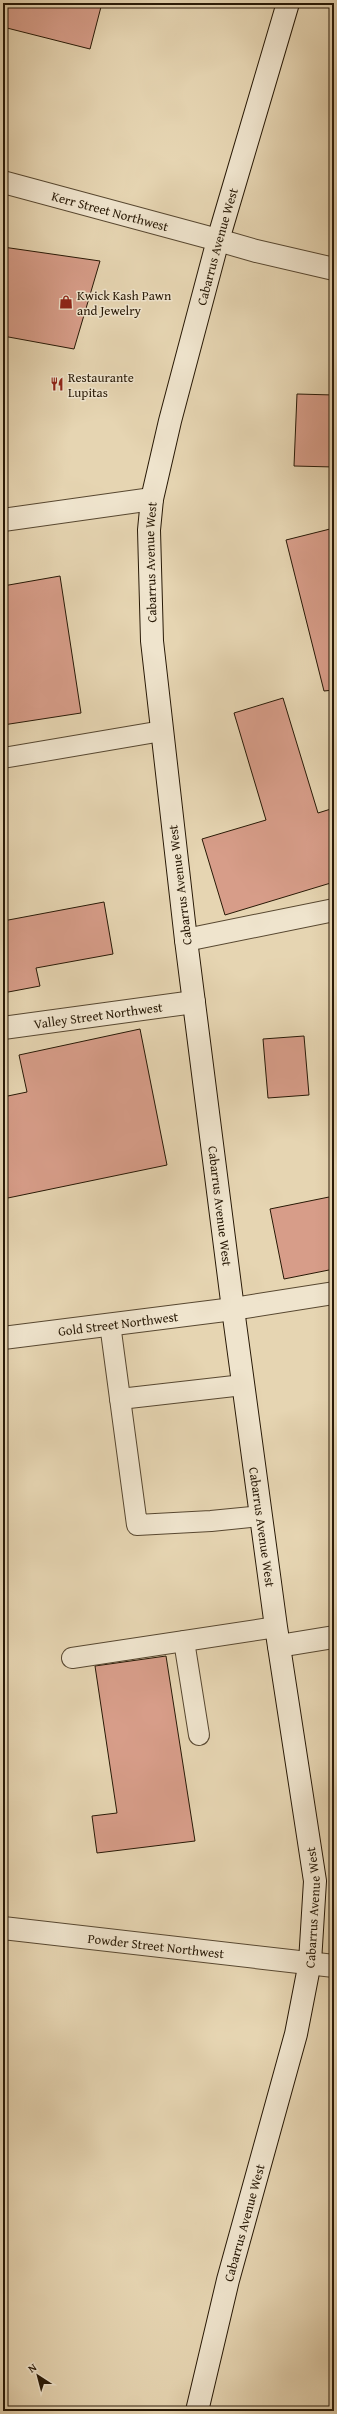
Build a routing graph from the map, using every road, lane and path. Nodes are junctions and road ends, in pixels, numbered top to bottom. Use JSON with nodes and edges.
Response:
{"nodes":[{"id":1,"x":290,"y":7,"type":"edge"},
{"id":2,"x":3,"y":182,"type":"edge"},
{"id":3,"x":218,"y":240,"type":"junction"},
{"id":4,"x":334,"y":269,"type":"edge"},
{"id":5,"x":152,"y":499,"type":"junction"},
{"id":6,"x":3,"y":520,"type":"edge"},
{"id":7,"x":162,"y":730,"type":"junction"},
{"id":8,"x":3,"y":758,"type":"edge"},
{"id":9,"x":334,"y":910,"type":"edge"},
{"id":10,"x":186,"y":940,"type":"junction"},
{"id":11,"x":194,"y":1002,"type":"junction"},
{"id":12,"x":3,"y":1028,"type":"edge"},
{"id":13,"x":334,"y":1293,"type":"edge"},
{"id":14,"x":232,"y":1309,"type":"junction"},
{"id":15,"x":110,"y":1324,"type":"junction"},
{"id":16,"x":3,"y":1338,"type":"edge"},
{"id":17,"x":243,"y":1385,"type":"junction"},
{"id":18,"x":120,"y":1399,"type":"junction"},
{"id":19,"x":261,"y":1516,"type":"junction"},
{"id":20,"x":334,"y":1636,"type":"edge"},
{"id":21,"x":277,"y":1637,"type":"junction"},
{"id":22,"x":184,"y":1641,"type":"junction"},
{"id":23,"x":72,"y":1658,"type":"dead end"},
{"id":24,"x":199,"y":1735,"type":"dead end"},
{"id":25,"x":3,"y":1928,"type":"edge"},
{"id":26,"x":310,"y":1962,"type":"junction"},
{"id":27,"x":334,"y":1966,"type":"edge"},
{"id":28,"x":197,"y":2411,"type":"edge"}],
"edges":[{"from":1,"to":3,"type":"main road","name":"Cabarrus Avenue West"},
{"from":2,"to":3,"type":"main road","name":"Kerr Street Northwest"},
{"from":3,"to":4,"type":"main road","name":"Kerr Street Northwest"},
{"from":3,"to":5,"type":"main road","name":"Cabarrus Avenue West"},
{"from":5,"to":6,"type":"main road"},
{"from":5,"to":7,"type":"main road","name":"Cabarrus Avenue West"},
{"from":7,"to":8,"type":"lane"},
{"from":7,"to":10,"type":"main road","name":"Cabarrus Avenue West"},
{"from":9,"to":10,"type":"main road"},
{"from":10,"to":11,"type":"main road","name":"Cabarrus Avenue West"},
{"from":11,"to":12,"type":"main road","name":"Valley Street Northwest"},
{"from":11,"to":14,"type":"main road","name":"Cabarrus Avenue West"},
{"from":13,"to":14,"type":"main road","name":"Gold Street Northwest"},
{"from":14,"to":15,"type":"main road","name":"Gold Street Northwest"},
{"from":14,"to":17,"type":"main road","name":"Cabarrus Avenue West"},
{"from":15,"to":16,"type":"main road","name":"Gold Street Northwest"},
{"from":15,"to":18,"type":"lane"},
{"from":17,"to":18,"type":"lane"},
{"from":17,"to":19,"type":"main road","name":"Cabarrus Avenue West"},
{"from":18,"to":19,"type":"lane"},
{"from":19,"to":21,"type":"main road","name":"Cabarrus Avenue West"},
{"from":20,"to":21,"type":"main road"},
{"from":21,"to":22,"type":"lane"},
{"from":21,"to":26,"type":"main road","name":"Cabarrus Avenue West"},
{"from":22,"to":23,"type":"lane"},
{"from":22,"to":24,"type":"lane"},
{"from":25,"to":26,"type":"main road","name":"Powder Street Northwest"},
{"from":26,"to":27,"type":"main road","name":"Powder Street Northwest"},
{"from":26,"to":28,"type":"main road","name":"Cabarrus Avenue West"}]}
